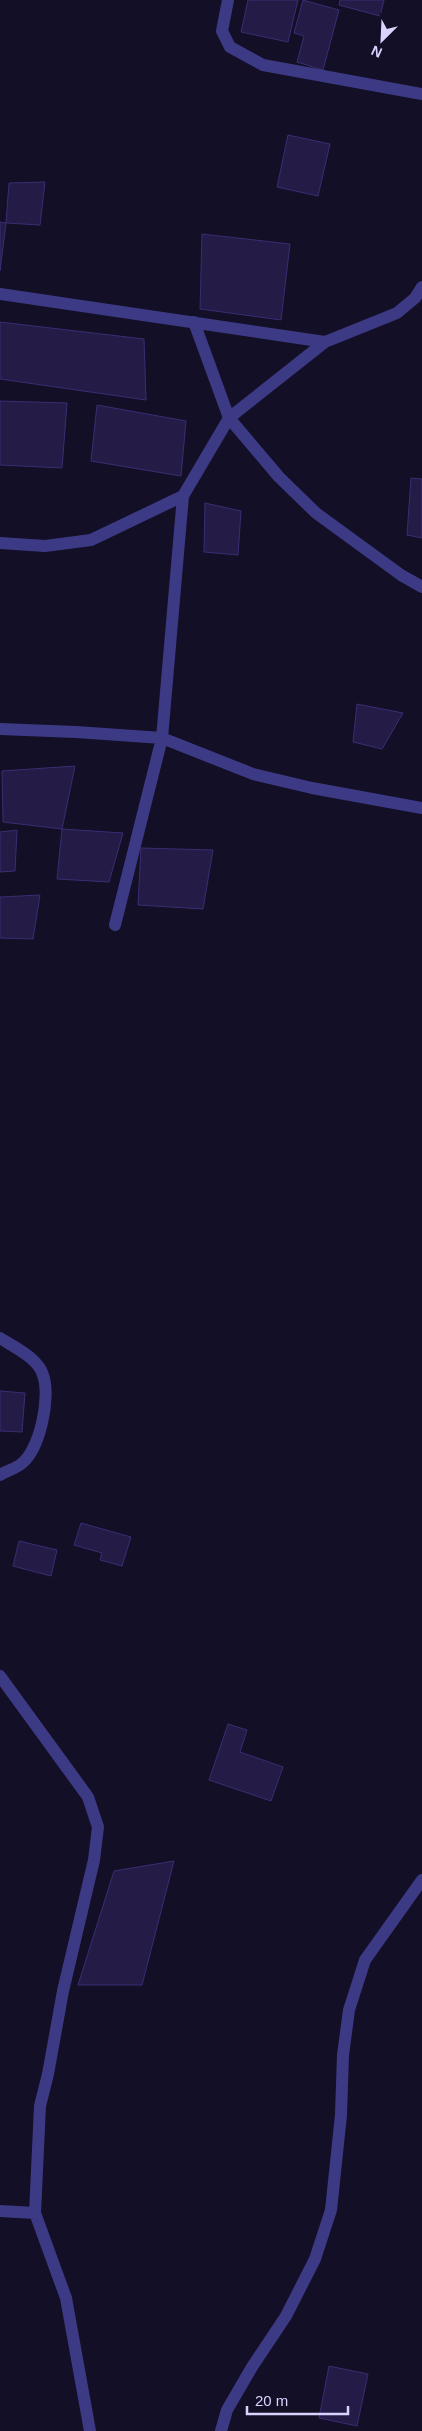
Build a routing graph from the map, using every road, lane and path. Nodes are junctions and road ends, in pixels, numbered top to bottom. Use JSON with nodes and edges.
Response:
{"nodes":[{"id":1,"x":228,"y":0,"type":"edge"},
{"id":2,"x":422,"y":94,"type":"edge"},
{"id":3,"x":422,"y":287,"type":"edge"},
{"id":4,"x":0,"y":294,"type":"edge"},
{"id":5,"x":194,"y":322,"type":"junction"},
{"id":6,"x":325,"y":342,"type":"junction"},
{"id":7,"x":229,"y":418,"type":"junction"},
{"id":8,"x":184,"y":496,"type":"junction"},
{"id":9,"x":0,"y":543,"type":"edge"},
{"id":10,"x":422,"y":586,"type":"edge"},
{"id":11,"x":0,"y":729,"type":"edge"},
{"id":12,"x":162,"y":738,"type":"junction"},
{"id":13,"x":422,"y":808,"type":"edge"},
{"id":14,"x":114,"y":925,"type":"dead end"},
{"id":15,"x":0,"y":1338,"type":"edge"},
{"id":16,"x":0,"y":1475,"type":"edge"},
{"id":17,"x":0,"y":1676,"type":"edge"},
{"id":18,"x":422,"y":1880,"type":"edge"},
{"id":19,"x":0,"y":2211,"type":"edge"},
{"id":20,"x":35,"y":2213,"type":"junction"},
{"id":21,"x":90,"y":2431,"type":"edge"},
{"id":22,"x":221,"y":2431,"type":"edge"}],
"edges":[{"from":1,"to":2,"type":"street"},
{"from":3,"to":6,"type":"street"},
{"from":4,"to":5,"type":"street"},
{"from":5,"to":6,"type":"street"},
{"from":5,"to":7,"type":"street"},
{"from":6,"to":7,"type":"street"},
{"from":7,"to":8,"type":"street"},
{"from":7,"to":10,"type":"street"},
{"from":8,"to":9,"type":"street"},
{"from":8,"to":12,"type":"street"},
{"from":11,"to":12,"type":"street"},
{"from":12,"to":13,"type":"street"},
{"from":12,"to":14,"type":"street"},
{"from":15,"to":16,"type":"street"},
{"from":17,"to":20,"type":"street"},
{"from":18,"to":22,"type":"street"},
{"from":19,"to":20,"type":"street"},
{"from":20,"to":21,"type":"street"}]}
